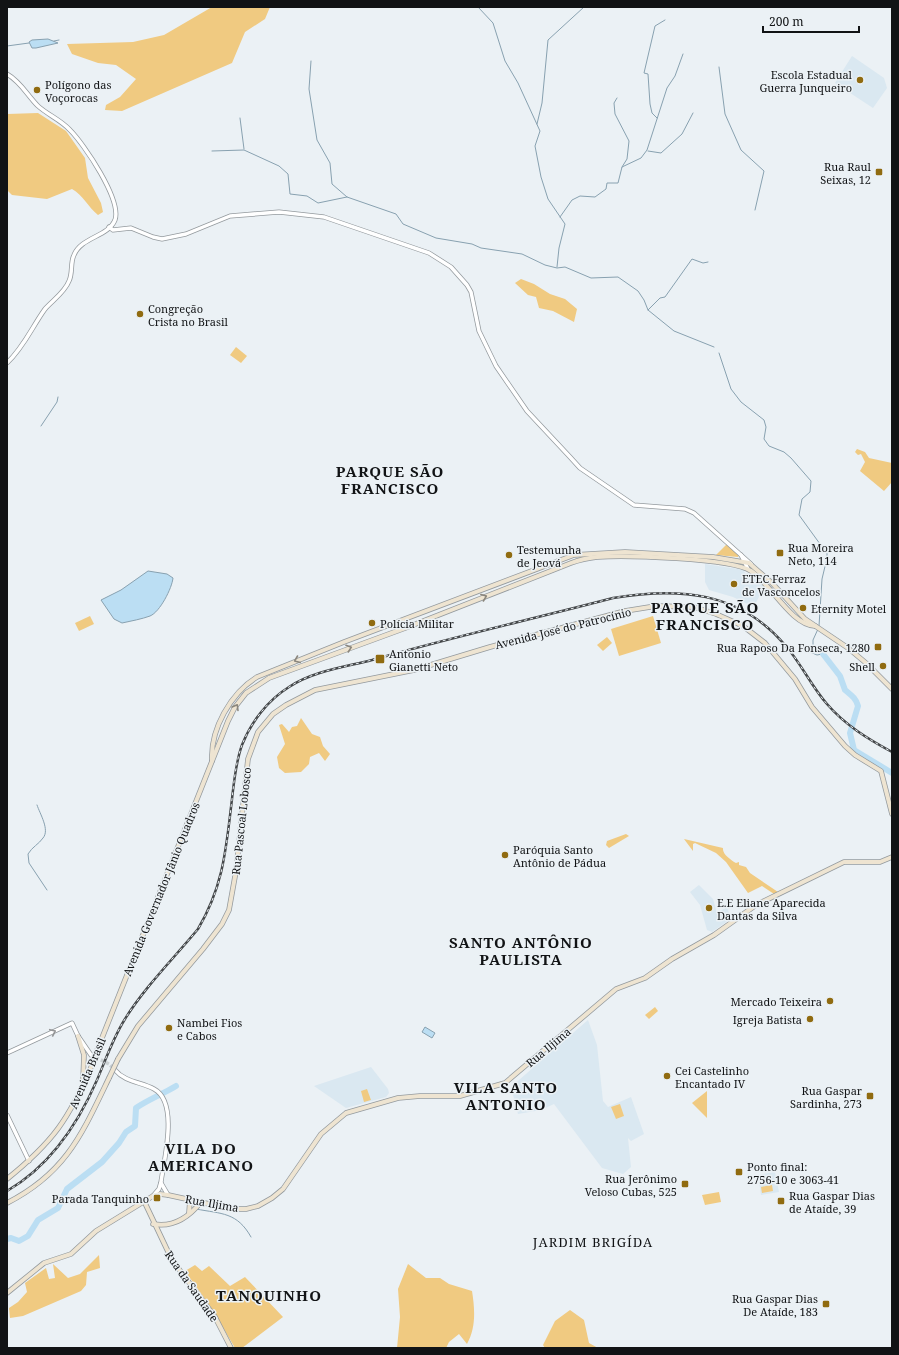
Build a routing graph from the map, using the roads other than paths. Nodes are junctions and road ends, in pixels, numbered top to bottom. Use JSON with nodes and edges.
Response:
{"nodes":[{"id":1,"x":7,"y":74,"type":"edge"},
{"id":2,"x":109,"y":227,"type":"junction"},
{"id":3,"x":7,"y":363,"type":"edge"},
{"id":4,"x":580,"y":554,"type":"junction"},
{"id":5,"x":611,"y":554,"type":"junction"},
{"id":6,"x":741,"y":555,"type":"junction"},
{"id":7,"x":582,"y":559,"type":"junction"},
{"id":8,"x":744,"y":562,"type":"junction"},
{"id":9,"x":752,"y":565,"type":"junction"},
{"id":10,"x":748,"y":569,"type":"junction"},
{"id":11,"x":464,"y":596,"type":"junction"},
{"id":12,"x":455,"y":600,"type":"junction"},
{"id":13,"x":788,"y":600,"type":"junction"},
{"id":14,"x":782,"y":602,"type":"junction"},
{"id":15,"x":469,"y":603,"type":"junction"},
{"id":16,"x":458,"y":607,"type":"junction"},
{"id":17,"x":429,"y":610,"type":"junction"},
{"id":18,"x":399,"y":621,"type":"junction"},
{"id":19,"x":420,"y":622,"type":"junction"},
{"id":20,"x":817,"y":627,"type":"junction"},
{"id":21,"x":376,"y":630,"type":"junction"},
{"id":22,"x":386,"y":634,"type":"junction"},
{"id":23,"x":376,"y":638,"type":"junction"},
{"id":24,"x":426,"y":667,"type":"joint"},
{"id":25,"x":892,"y":689,"type":"edge"},
{"id":26,"x":214,"y":738,"type":"junction"},
{"id":27,"x":220,"y":742,"type":"junction"},
{"id":28,"x":212,"y":763,"type":"junction"},
{"id":29,"x":891,"y":806,"type":"edge"},
{"id":30,"x":892,"y":814,"type":"edge"},
{"id":31,"x":892,"y":857,"type":"edge"},
{"id":32,"x":111,"y":1015,"type":"joint"},
{"id":33,"x":78,"y":1036,"type":"junction"},
{"id":34,"x":7,"y":1053,"type":"edge"},
{"id":35,"x":91,"y":1055,"type":"tunnel mouth"},
{"id":36,"x":115,"y":1070,"type":"tunnel mouth"},
{"id":37,"x":83,"y":1086,"type":"junction"},
{"id":38,"x":7,"y":1115,"type":"edge"},
{"id":39,"x":29,"y":1161,"type":"junction"},
{"id":40,"x":7,"y":1179,"type":"edge"},
{"id":41,"x":161,"y":1182,"type":"junction"},
{"id":42,"x":168,"y":1195,"type":"junction"},
{"id":43,"x":152,"y":1196,"type":"junction"},
{"id":44,"x":190,"y":1200,"type":"junction"},
{"id":45,"x":144,"y":1201,"type":"junction"},
{"id":46,"x":201,"y":1202,"type":"junction"},
{"id":47,"x":7,"y":1203,"type":"edge"},
{"id":48,"x":189,"y":1214,"type":"junction"},
{"id":49,"x":153,"y":1224,"type":"junction"},
{"id":50,"x":160,"y":1225,"type":"junction"},
{"id":51,"x":157,"y":1230,"type":"junction"},
{"id":52,"x":7,"y":1293,"type":"edge"},
{"id":53,"x":231,"y":1348,"type":"edge"}],
"edges":[{"from":1,"to":2,"type":"street"},
{"from":2,"to":3,"type":"street"},
{"from":2,"to":6,"type":"street"},
{"from":4,"to":5,"type":"main road","name":"Avenida Governador Jânio Quadros"},
{"from":4,"to":7,"type":"main road"},
{"from":4,"to":11,"type":"main road","name":"Avenida Governador Jânio Quadros"},
{"from":5,"to":7,"type":"main road","name":"Avenida Governador Jânio Quadros"},
{"from":5,"to":8,"type":"main road"},
{"from":5,"to":10,"type":"main road"},
{"from":6,"to":8,"type":"street"},
{"from":6,"to":9,"type":"street"},
{"from":15,"to":7,"type":"main road","name":"Avenida Governador Jânio Quadros","one_way":true},
{"from":8,"to":9,"type":"main road"},
{"from":8,"to":10,"type":"street"},
{"from":9,"to":13,"type":"main road"},
{"from":10,"to":14,"type":"main road"},
{"from":11,"to":12,"type":"main road","name":"Avenida Governador Jânio Quadros"},
{"from":11,"to":15,"type":"main road"},
{"from":12,"to":16,"type":"main road"},
{"from":12,"to":17,"type":"main road","name":"Avenida Governador Jânio Quadros"},
{"from":13,"to":14,"type":"main road"},
{"from":13,"to":20,"type":"main road"},
{"from":14,"to":20,"type":"main road"},
{"from":15,"to":16,"type":"main road","name":"Avenida Governador Jânio Quadros"},
{"from":16,"to":19,"type":"main road","name":"Avenida Governador Jânio Quadros"},
{"from":17,"to":18,"type":"main road","name":"Avenida Governador Jânio Quadros"},
{"from":17,"to":19,"type":"main road"},
{"from":18,"to":21,"type":"main road","name":"Avenida Governador Jânio Quadros"},
{"from":18,"to":22,"type":"main road"},
{"from":19,"to":22,"type":"main road","name":"Avenida Governador Jânio Quadros"},
{"from":20,"to":25,"type":"main road"},
{"from":21,"to":23,"type":"main road"},
{"from":21,"to":26,"type":"main road","name":"Avenida Governador Jânio Quadros","one_way":true},
{"from":22,"to":23,"type":"main road","name":"Avenida Governador Jânio Quadros"},
{"from":27,"to":23,"type":"main road","name":"Avenida Governador Jânio Quadros","one_way":true},
{"from":24,"to":29,"type":"main road","name":"Avenida José do Patrocínio"},
{"from":24,"to":47,"type":"main road","name":"Rua Pascoal Lobosco","bridge":true},
{"from":26,"to":27,"type":"main road"},
{"from":26,"to":28,"type":"main road","name":"Avenida Governador Jânio Quadros"},
{"from":27,"to":28,"type":"main road","name":"Avenida Governador Jânio Quadros"},
{"from":28,"to":32,"type":"main road","name":"Avenida Governador Jânio Quadros"},
{"from":29,"to":30,"type":"main road"},
{"from":31,"to":46,"type":"main road","name":"Rua Iljima"},
{"from":32,"to":37,"type":"main road","name":"Avenida Brasil","bridge":true},
{"from":34,"to":33,"type":"street","one_way":true},
{"from":33,"to":35,"type":"street"},
{"from":33,"to":37,"type":"main road"},
{"from":36,"to":41,"type":"street"},
{"from":37,"to":39,"type":"main road","name":"Avenida Brasil"},
{"from":38,"to":39,"type":"street"},
{"from":39,"to":40,"type":"main road","name":"Avenida Brasil"},
{"from":41,"to":42,"type":"street"},
{"from":41,"to":43,"type":"street"},
{"from":42,"to":43,"type":"main road","name":"Rua Iljima"},
{"from":42,"to":44,"type":"main road","name":"Rua Iljima"},
{"from":43,"to":45,"type":"main road","name":"Rua Iljima"},
{"from":44,"to":46,"type":"main road","name":"Rua Iljima"},
{"from":44,"to":48,"type":"main road"},
{"from":45,"to":49,"type":"main road","name":"Rua da Saudade"},
{"from":45,"to":52,"type":"main road","name":"Rua Iljima"},
{"from":46,"to":48,"type":"main road"},
{"from":48,"to":50,"type":"main road"},
{"from":49,"to":50,"type":"main road"},
{"from":49,"to":51,"type":"main road","name":"Rua da Saudade"},
{"from":50,"to":51,"type":"main road"},
{"from":51,"to":53,"type":"main road","name":"Rua da Saudade"}]}
